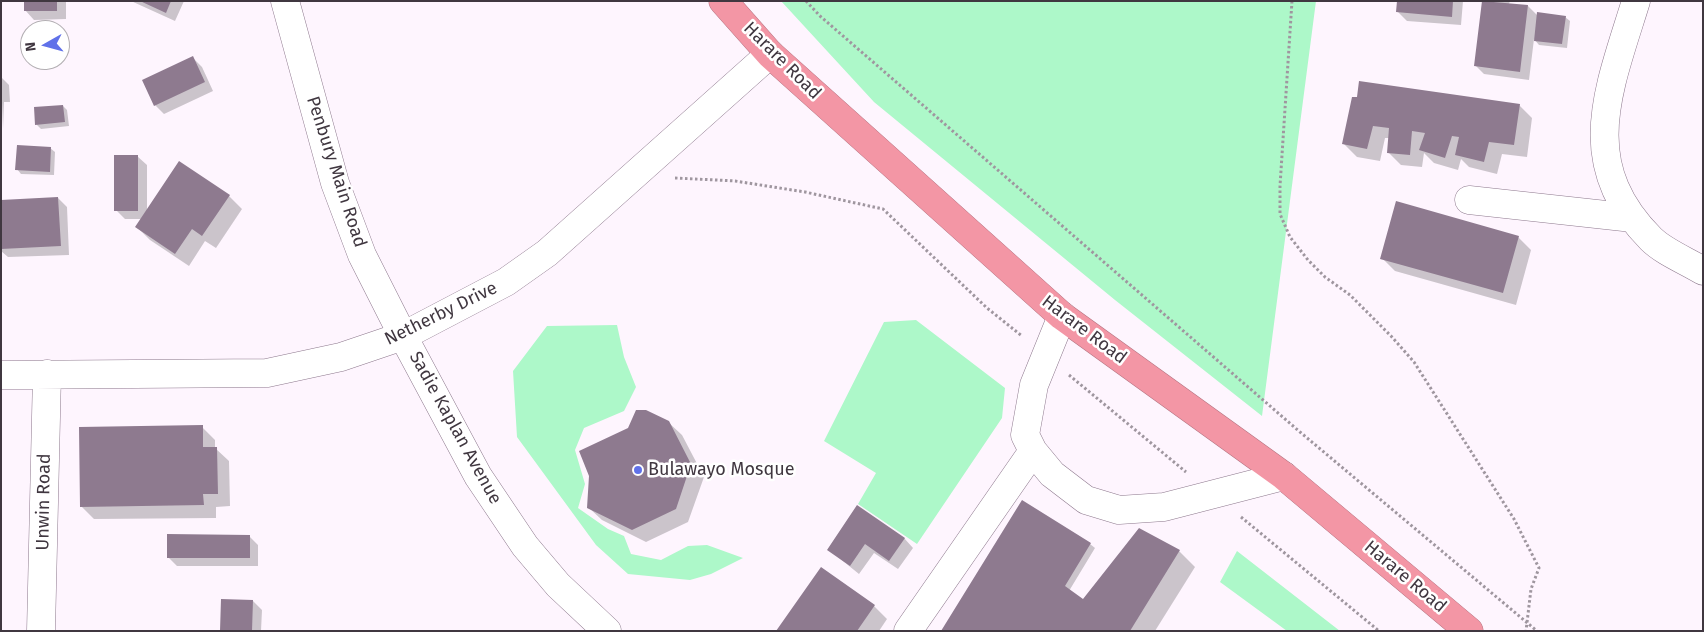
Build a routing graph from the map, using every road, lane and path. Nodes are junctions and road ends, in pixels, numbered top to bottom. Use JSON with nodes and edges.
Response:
{"nodes":[{"id":1,"x":285,"y":1,"type":"edge"},
{"id":2,"x":723,"y":1,"type":"edge"},
{"id":3,"x":806,"y":1,"type":"edge"},
{"id":4,"x":1292,"y":1,"type":"edge"},
{"id":5,"x":1636,"y":1,"type":"edge"},
{"id":6,"x":770,"y":54,"type":"junction"},
{"id":7,"x":1468,"y":200,"type":"dead end"},
{"id":8,"x":1633,"y":218,"type":"junction"},
{"id":9,"x":1703,"y":270,"type":"edge"},
{"id":10,"x":1062,"y":316,"type":"junction"},
{"id":11,"x":403,"y":336,"type":"junction"},
{"id":12,"x":1,"y":374,"type":"edge"},
{"id":13,"x":47,"y":374,"type":"junction"},
{"id":14,"x":1033,"y":451,"type":"junction"},
{"id":15,"x":1284,"y":476,"type":"junction"},
{"id":16,"x":1527,"y":623,"type":"junction"},
{"id":17,"x":41,"y":631,"type":"edge"},
{"id":18,"x":607,"y":631,"type":"edge"},
{"id":19,"x":908,"y":631,"type":"edge"},
{"id":20,"x":1469,"y":631,"type":"edge"},
{"id":21,"x":1526,"y":631,"type":"edge"},
{"id":22,"x":1537,"y":631,"type":"edge"}],
"edges":[{"from":1,"to":11,"type":"street","name":"Penbury Main Road"},
{"from":2,"to":6,"type":"highway","name":"Harare Road"},
{"from":3,"to":16,"type":"path"},
{"from":4,"to":16,"type":"path"},
{"from":5,"to":8,"type":"street"},
{"from":6,"to":10,"type":"highway","name":"Harare Road"},
{"from":6,"to":11,"type":"street","name":"Netherby Drive"},
{"from":7,"to":8,"type":"street"},
{"from":8,"to":9,"type":"street"},
{"from":10,"to":14,"type":"street"},
{"from":10,"to":15,"type":"highway","name":"Harare Road"},
{"from":11,"to":13,"type":"street","name":"Netherby Drive"},
{"from":11,"to":18,"type":"street","name":"Sadie Kaplan Avenue"},
{"from":12,"to":13,"type":"street","name":"Netherby Drive"},
{"from":13,"to":17,"type":"street","name":"Unwin Road"},
{"from":14,"to":15,"type":"street"},
{"from":14,"to":19,"type":"street"},
{"from":15,"to":20,"type":"highway","name":"Harare Road"},
{"from":16,"to":21,"type":"path"},
{"from":16,"to":22,"type":"path"}]}
